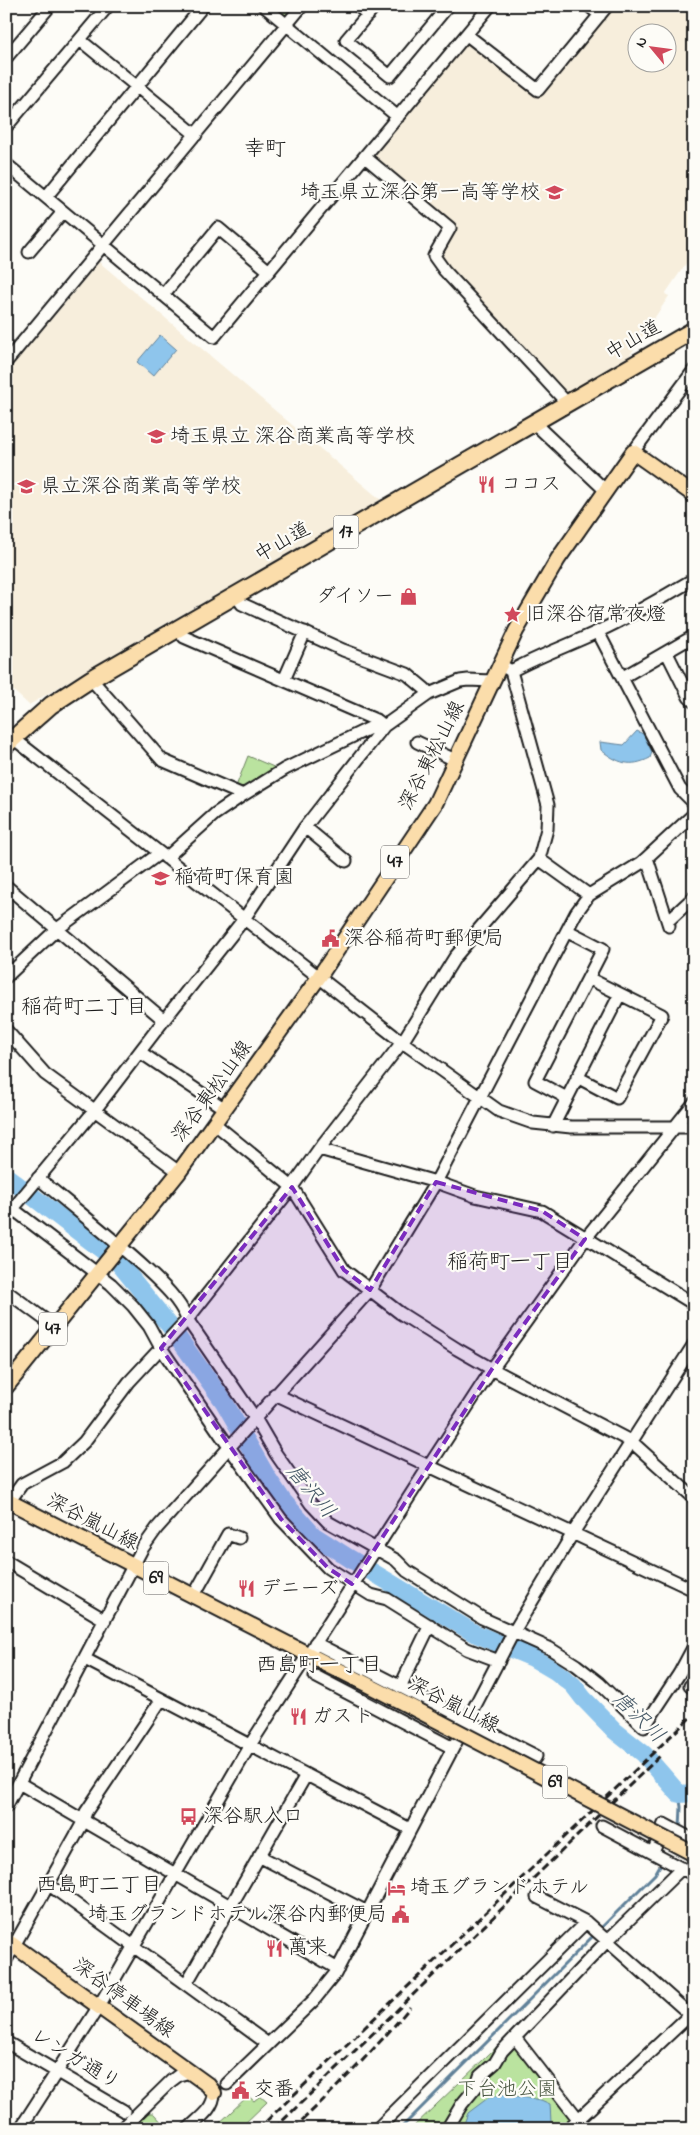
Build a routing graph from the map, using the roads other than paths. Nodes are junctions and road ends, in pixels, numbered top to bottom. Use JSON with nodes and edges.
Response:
{"nodes":[{"id":1,"x":50,"y":6,"type":"edge"},
{"id":2,"x":108,"y":6,"type":"edge"},
{"id":3,"x":203,"y":6,"type":"edge"},
{"id":4,"x":264,"y":6,"type":"edge"},
{"id":5,"x":302,"y":6,"type":"edge"},
{"id":6,"x":358,"y":6,"type":"edge"},
{"id":7,"x":448,"y":6,"type":"edge"},
{"id":8,"x":490,"y":6,"type":"edge"},
{"id":9,"x":589,"y":6,"type":"edge"},
{"id":10,"x":371,"y":10,"type":"edge"},
{"id":11,"x":603,"y":11,"type":"edge"},
{"id":12,"x":286,"y":25,"type":"junction"},
{"id":13,"x":467,"y":35,"type":"junction"},
{"id":14,"x":80,"y":40,"type":"junction"},
{"id":15,"x":6,"y":58,"type":"edge"},
{"id":16,"x":136,"y":86,"type":"junction"},
{"id":17,"x":398,"y":117,"type":"junction"},
{"id":18,"x":6,"y":127,"type":"edge"},
{"id":19,"x":196,"y":136,"type":"junction"},
{"id":20,"x":365,"y":157,"type":"junction"},
{"id":21,"x":6,"y":164,"type":"edge"},
{"id":22,"x":46,"y":197,"type":"junction"},
{"id":23,"x":63,"y":212,"type":"junction"},
{"id":24,"x":104,"y":246,"type":"junction"},
{"id":25,"x":29,"y":252,"type":"dead end"},
{"id":26,"x":269,"y":271,"type":"junction"},
{"id":27,"x":163,"y":295,"type":"junction"},
{"id":28,"x":694,"y":330,"type":"edge"},
{"id":29,"x":6,"y":362,"type":"edge"},
{"id":30,"x":694,"y":370,"type":"edge"},
{"id":31,"x":567,"y":404,"type":"junction"},
{"id":32,"x":534,"y":423,"type":"junction"},
{"id":33,"x":633,"y":452,"type":"junction"},
{"id":34,"x":605,"y":490,"type":"junction"},
{"id":35,"x":694,"y":495,"type":"edge"},
{"id":36,"x":694,"y":579,"type":"edge"},
{"id":37,"x":236,"y":595,"type":"junction"},
{"id":38,"x":178,"y":629,"type":"junction"},
{"id":39,"x":304,"y":632,"type":"junction"},
{"id":40,"x":598,"y":632,"type":"junction"},
{"id":41,"x":694,"y":636,"type":"edge"},
{"id":42,"x":667,"y":653,"type":"junction"},
{"id":43,"x":505,"y":668,"type":"junction"},
{"id":44,"x":623,"y":677,"type":"junction"},
{"id":45,"x":91,"y":679,"type":"junction"},
{"id":46,"x":284,"y":680,"type":"junction"},
{"id":47,"x":492,"y":681,"type":"junction"},
{"id":48,"x":428,"y":694,"type":"junction"},
{"id":49,"x":694,"y":702,"type":"edge"},
{"id":50,"x":384,"y":726,"type":"junction"},
{"id":51,"x":8,"y":738,"type":"edge"},
{"id":52,"x":417,"y":742,"type":"dead end"},
{"id":53,"x":455,"y":760,"type":"junction"},
{"id":54,"x":243,"y":795,"type":"junction"},
{"id":55,"x":694,"y":803,"type":"edge"},
{"id":56,"x":694,"y":814,"type":"edge"},
{"id":57,"x":305,"y":827,"type":"junction"},
{"id":58,"x":163,"y":855,"type":"junction"},
{"id":59,"x":647,"y":858,"type":"junction"},
{"id":60,"x":539,"y":859,"type":"junction"},
{"id":61,"x":346,"y":861,"type":"dead end"},
{"id":62,"x":6,"y":886,"type":"edge"},
{"id":63,"x":589,"y":895,"type":"junction"},
{"id":64,"x":694,"y":897,"type":"edge"},
{"id":65,"x":244,"y":920,"type":"junction"},
{"id":66,"x":56,"y":930,"type":"junction"},
{"id":67,"x":568,"y":931,"type":"junction"},
{"id":68,"x":6,"y":977,"type":"edge"},
{"id":69,"x":319,"y":977,"type":"junction"},
{"id":70,"x":588,"y":978,"type":"junction"},
{"id":71,"x":620,"y":994,"type":"junction"},
{"id":72,"x":164,"y":1020,"type":"junction"},
{"id":73,"x":6,"y":1030,"type":"edge"},
{"id":74,"x":403,"y":1041,"type":"junction"},
{"id":75,"x":140,"y":1052,"type":"junction"},
{"id":76,"x":577,"y":1077,"type":"junction"},
{"id":77,"x":479,"y":1098,"type":"junction"},
{"id":78,"x":567,"y":1098,"type":"junction"},
{"id":79,"x":694,"y":1103,"type":"edge"},
{"id":80,"x":225,"y":1109,"type":"junction"},
{"id":81,"x":95,"y":1110,"type":"junction"},
{"id":82,"x":214,"y":1124,"type":"junction"},
{"id":83,"x":553,"y":1126,"type":"junction"},
{"id":84,"x":674,"y":1126,"type":"junction"},
{"id":85,"x":694,"y":1127,"type":"edge"},
{"id":86,"x":318,"y":1149,"type":"junction"},
{"id":87,"x":180,"y":1172,"type":"junction"},
{"id":88,"x":37,"y":1180,"type":"junction"},
{"id":89,"x":436,"y":1182,"type":"junction"},
{"id":90,"x":292,"y":1187,"type":"junction"},
{"id":91,"x":11,"y":1211,"type":"edge"},
{"id":92,"x":584,"y":1239,"type":"junction"},
{"id":93,"x":120,"y":1247,"type":"junction"},
{"id":94,"x":99,"y":1272,"type":"junction"},
{"id":95,"x":370,"y":1290,"type":"junction"},
{"id":96,"x":6,"y":1292,"type":"edge"},
{"id":97,"x":694,"y":1304,"type":"edge"},
{"id":98,"x":186,"y":1320,"type":"junction"},
{"id":99,"x":55,"y":1327,"type":"junction"},
{"id":100,"x":694,"y":1344,"type":"edge"},
{"id":101,"x":162,"y":1346,"type":"junction"},
{"id":102,"x":492,"y":1369,"type":"junction"},
{"id":103,"x":6,"y":1387,"type":"edge"},
{"id":104,"x":275,"y":1394,"type":"junction"},
{"id":105,"x":253,"y":1420,"type":"junction"},
{"id":106,"x":632,"y":1442,"type":"junction"},
{"id":107,"x":230,"y":1446,"type":"junction"},
{"id":108,"x":428,"y":1466,"type":"junction"},
{"id":109,"x":694,"y":1498,"type":"edge"},
{"id":110,"x":7,"y":1503,"type":"edge"},
{"id":111,"x":573,"y":1533,"type":"junction"},
{"id":112,"x":239,"y":1538,"type":"dead end"},
{"id":113,"x":374,"y":1550,"type":"junction"},
{"id":114,"x":6,"y":1561,"type":"edge"},
{"id":115,"x":132,"y":1566,"type":"junction"},
{"id":116,"x":353,"y":1582,"type":"junction"},
{"id":117,"x":694,"y":1590,"type":"edge"},
{"id":118,"x":193,"y":1597,"type":"junction"},
{"id":119,"x":105,"y":1620,"type":"junction"},
{"id":120,"x":430,"y":1625,"type":"junction"},
{"id":121,"x":512,"y":1634,"type":"junction"},
{"id":122,"x":694,"y":1646,"type":"edge"},
{"id":123,"x":311,"y":1649,"type":"junction"},
{"id":124,"x":85,"y":1659,"type":"junction"},
{"id":125,"x":500,"y":1660,"type":"junction"},
{"id":126,"x":315,"y":1676,"type":"dead end"},
{"id":127,"x":400,"y":1687,"type":"junction"},
{"id":128,"x":161,"y":1700,"type":"junction"},
{"id":129,"x":468,"y":1721,"type":"junction"},
{"id":130,"x":250,"y":1745,"type":"junction"},
{"id":131,"x":453,"y":1748,"type":"junction"},
{"id":132,"x":536,"y":1758,"type":"dead end"},
{"id":133,"x":306,"y":1775,"type":"junction"},
{"id":134,"x":19,"y":1783,"type":"junction"},
{"id":135,"x":6,"y":1808,"type":"edge"},
{"id":136,"x":83,"y":1819,"type":"junction"},
{"id":137,"x":602,"y":1826,"type":"dead end"},
{"id":138,"x":410,"y":1829,"type":"junction"},
{"id":139,"x":694,"y":1840,"type":"edge"},
{"id":140,"x":653,"y":1853,"type":"junction"},
{"id":141,"x":694,"y":1854,"type":"edge"},
{"id":142,"x":259,"y":1856,"type":"junction"},
{"id":143,"x":682,"y":1868,"type":"junction"},
{"id":144,"x":175,"y":1874,"type":"junction"},
{"id":145,"x":694,"y":1875,"type":"edge"},
{"id":146,"x":48,"y":1884,"type":"junction"},
{"id":147,"x":537,"y":1896,"type":"dead end"},
{"id":148,"x":230,"y":1907,"type":"junction"},
{"id":149,"x":368,"y":1912,"type":"junction"},
{"id":150,"x":587,"y":1923,"type":"junction"},
{"id":151,"x":607,"y":1941,"type":"junction"},
{"id":152,"x":10,"y":1943,"type":"edge"},
{"id":153,"x":134,"y":1946,"type":"junction"},
{"id":154,"x":6,"y":1960,"type":"edge"},
{"id":155,"x":338,"y":1969,"type":"junction"},
{"id":156,"x":186,"y":1984,"type":"junction"},
{"id":157,"x":98,"y":2006,"type":"junction"},
{"id":158,"x":692,"y":2014,"type":"edge"},
{"id":159,"x":516,"y":2039,"type":"junction"},
{"id":160,"x":6,"y":2042,"type":"edge"},
{"id":161,"x":268,"y":2044,"type":"junction"},
{"id":162,"x":162,"y":2052,"type":"junction"},
{"id":163,"x":56,"y":2072,"type":"junction"},
{"id":164,"x":190,"y":2072,"type":"junction"},
{"id":165,"x":171,"y":2081,"type":"junction"},
{"id":166,"x":227,"y":2084,"type":"dead end"},
{"id":167,"x":214,"y":2093,"type":"joint"},
{"id":168,"x":124,"y":2111,"type":"dead end"},
{"id":169,"x":578,"y":2119,"type":"junction"},
{"id":170,"x":20,"y":2129,"type":"edge"},
{"id":171,"x":122,"y":2129,"type":"edge"},
{"id":172,"x":188,"y":2129,"type":"edge"},
{"id":173,"x":377,"y":2129,"type":"edge"},
{"id":174,"x":448,"y":2129,"type":"edge"},
{"id":175,"x":568,"y":2129,"type":"edge"},
{"id":176,"x":586,"y":2129,"type":"edge"}],
"edges":[{"from":1,"to":15,"type":"street"},
{"from":2,"to":14,"type":"street"},
{"from":3,"to":16,"type":"street"},
{"from":4,"to":12,"type":"street"},
{"from":5,"to":12,"type":"street"},
{"from":6,"to":10,"type":"street"},
{"from":7,"to":10,"type":"street"},
{"from":8,"to":13,"type":"street"},
{"from":9,"to":11,"type":"street"},
{"from":11,"to":13,"type":"street"},
{"from":12,"to":17,"type":"street"},
{"from":12,"to":19,"type":"street"},
{"from":13,"to":17,"type":"street"},
{"from":14,"to":16,"type":"street"},
{"from":14,"to":18,"type":"street"},
{"from":16,"to":19,"type":"street"},
{"from":16,"to":22,"type":"street"},
{"from":17,"to":20,"type":"street"},
{"from":19,"to":24,"type":"street"},
{"from":20,"to":26,"type":"street"},
{"from":20,"to":31,"type":"street"},
{"from":21,"to":22,"type":"street"},
{"from":22,"to":23,"type":"street"},
{"from":23,"to":24,"type":"street"},
{"from":23,"to":25,"type":"street"},
{"from":24,"to":27,"type":"street"},
{"from":24,"to":29,"type":"street"},
{"from":26,"to":27,"type":"street"},
{"from":26,"to":27,"type":"street"},
{"from":28,"to":31,"type":"highway","name":"中山道","number":"17"},
{"from":30,"to":33,"type":"street"},
{"from":31,"to":32,"type":"highway","name":"中山道","number":"17"},
{"from":32,"to":34,"type":"street"},
{"from":32,"to":37,"type":"highway","name":"中山道","number":"17"},
{"from":33,"to":34,"type":"main road","name":"深谷東松山線","number":"47"},
{"from":33,"to":35,"type":"main road"},
{"from":34,"to":43,"type":"main road","name":"深谷東松山線","number":"47"},
{"from":36,"to":40,"type":"street"},
{"from":37,"to":38,"type":"highway","name":"中山道","number":"17"},
{"from":37,"to":39,"type":"street"},
{"from":38,"to":45,"type":"highway","name":"中山道","number":"17"},
{"from":38,"to":46,"type":"street"},
{"from":39,"to":46,"type":"street"},
{"from":39,"to":48,"type":"street"},
{"from":40,"to":43,"type":"street"},
{"from":40,"to":44,"type":"street"},
{"from":41,"to":42,"type":"street"},
{"from":42,"to":44,"type":"street"},
{"from":42,"to":49,"type":"street"},
{"from":43,"to":47,"type":"main road","name":"深谷東松山線","number":"47"},
{"from":43,"to":60,"type":"street"},
{"from":44,"to":55,"type":"street"},
{"from":45,"to":51,"type":"highway","name":"中山道","number":"17"},
{"from":45,"to":54,"type":"street"},
{"from":46,"to":50,"type":"street"},
{"from":47,"to":48,"type":"street"},
{"from":47,"to":53,"type":"main road","name":"深谷東松山線","number":"47"},
{"from":48,"to":50,"type":"street"},
{"from":50,"to":54,"type":"street"},
{"from":50,"to":57,"type":"street"},
{"from":51,"to":58,"type":"street"},
{"from":52,"to":53,"type":"street"},
{"from":53,"to":69,"type":"main road","name":"深谷東松山線","number":"47"},
{"from":54,"to":58,"type":"street"},
{"from":56,"to":59,"type":"street"},
{"from":57,"to":61,"type":"street"},
{"from":57,"to":65,"type":"street"},
{"from":58,"to":65,"type":"street"},
{"from":58,"to":66,"type":"street"},
{"from":59,"to":63,"type":"street"},
{"from":59,"to":64,"type":"street"},
{"from":60,"to":63,"type":"street"},
{"from":60,"to":74,"type":"street"},
{"from":62,"to":66,"type":"street"},
{"from":63,"to":67,"type":"street"},
{"from":65,"to":69,"type":"street"},
{"from":65,"to":72,"type":"street"},
{"from":66,"to":68,"type":"street"},
{"from":66,"to":72,"type":"street"},
{"from":67,"to":70,"type":"street"},
{"from":67,"to":77,"type":"street"},
{"from":69,"to":74,"type":"street"},
{"from":69,"to":80,"type":"main road","name":"深谷東松山線","number":"47"},
{"from":70,"to":71,"type":"street"},
{"from":70,"to":78,"type":"street"},
{"from":71,"to":76,"type":"street"},
{"from":71,"to":76,"type":"street"},
{"from":72,"to":75,"type":"street"},
{"from":73,"to":81,"type":"street"},
{"from":74,"to":77,"type":"street"},
{"from":74,"to":86,"type":"street"},
{"from":75,"to":80,"type":"street"},
{"from":75,"to":81,"type":"street"},
{"from":76,"to":78,"type":"street"},
{"from":77,"to":83,"type":"street"},
{"from":77,"to":89,"type":"street"},
{"from":78,"to":83,"type":"street"},
{"from":79,"to":84,"type":"street"},
{"from":80,"to":82,"type":"main road","name":"深谷東松山線","number":"47"},
{"from":81,"to":87,"type":"street"},
{"from":81,"to":88,"type":"street"},
{"from":82,"to":87,"type":"main road","name":"深谷東松山線","number":"47"},
{"from":82,"to":90,"type":"street"},
{"from":83,"to":84,"type":"street"},
{"from":84,"to":85,"type":"street"},
{"from":84,"to":92,"type":"street"},
{"from":86,"to":89,"type":"street"},
{"from":86,"to":90,"type":"street"},
{"from":87,"to":93,"type":"main road","name":"深谷東松山線","number":"47"},
{"from":88,"to":91,"type":"street"},
{"from":88,"to":93,"type":"street"},
{"from":89,"to":92,"type":"street"},
{"from":89,"to":95,"type":"street"},
{"from":90,"to":95,"type":"street"},
{"from":90,"to":98,"type":"street"},
{"from":91,"to":94,"type":"street"},
{"from":92,"to":97,"type":"street"},
{"from":92,"to":102,"type":"street"},
{"from":93,"to":94,"type":"main road","number":"47"},
{"from":93,"to":98,"type":"street"},
{"from":94,"to":99,"type":"main road","number":"47"},
{"from":94,"to":101,"type":"street"},
{"from":95,"to":102,"type":"street"},
{"from":95,"to":104,"type":"street"},
{"from":96,"to":99,"type":"street"},
{"from":98,"to":101,"type":"street"},
{"from":98,"to":105,"type":"street"},
{"from":99,"to":103,"type":"main road","number":"47"},
{"from":100,"to":106,"type":"street"},
{"from":101,"to":107,"type":"street"},
{"from":101,"to":110,"type":"street"},
{"from":102,"to":106,"type":"street"},
{"from":102,"to":108,"type":"street"},
{"from":104,"to":105,"type":"street"},
{"from":104,"to":108,"type":"street"},
{"from":105,"to":107,"type":"street"},
{"from":105,"to":113,"type":"street"},
{"from":106,"to":109,"type":"street"},
{"from":106,"to":111,"type":"street"},
{"from":107,"to":115,"type":"street"},
{"from":107,"to":116,"type":"street"},
{"from":108,"to":111,"type":"street"},
{"from":108,"to":113,"type":"street"},
{"from":110,"to":115,"type":"main road","name":"深谷嵐山線","number":"69"},
{"from":111,"to":117,"type":"street"},
{"from":111,"to":121,"type":"street"},
{"from":112,"to":118,"type":"street"},
{"from":113,"to":116,"type":"street"},
{"from":113,"to":121,"type":"street"},
{"from":114,"to":119,"type":"street"},
{"from":115,"to":118,"type":"main road","name":"深谷嵐山線","number":"69"},
{"from":115,"to":119,"type":"street"},
{"from":116,"to":120,"type":"street"},
{"from":116,"to":123,"type":"street"},
{"from":118,"to":123,"type":"main road","name":"深谷嵐山線","number":"69"},
{"from":119,"to":124,"type":"street"},
{"from":120,"to":125,"type":"street"},
{"from":120,"to":127,"type":"street"},
{"from":121,"to":122,"type":"street"},
{"from":121,"to":125,"type":"street"},
{"from":123,"to":127,"type":"street"},
{"from":123,"to":130,"type":"street"},
{"from":123,"to":141,"type":"main road","name":"深谷嵐山線","number":"69","bridge":true},
{"from":124,"to":128,"type":"street"},
{"from":124,"to":134,"type":"street"},
{"from":125,"to":129,"type":"street"},
{"from":126,"to":131,"type":"street"},
{"from":127,"to":129,"type":"street"},
{"from":128,"to":130,"type":"street"},
{"from":128,"to":136,"type":"street"},
{"from":129,"to":131,"type":"street"},
{"from":129,"to":132,"type":"street"},
{"from":130,"to":133,"type":"street"},
{"from":130,"to":144,"type":"street"},
{"from":131,"to":138,"type":"street"},
{"from":133,"to":138,"type":"street"},
{"from":133,"to":142,"type":"street"},
{"from":134,"to":135,"type":"street"},
{"from":134,"to":136,"type":"street"},
{"from":136,"to":144,"type":"street"},
{"from":136,"to":146,"type":"street"},
{"from":137,"to":140,"type":"street"},
{"from":138,"to":149,"type":"street"},
{"from":139,"to":140,"type":"street"},
{"from":140,"to":143,"type":"street"},
{"from":142,"to":148,"type":"street"},
{"from":142,"to":149,"type":"street"},
{"from":143,"to":145,"type":"street"},
{"from":143,"to":151,"type":"street"},
{"from":144,"to":148,"type":"street"},
{"from":144,"to":153,"type":"street"},
{"from":146,"to":152,"type":"street"},
{"from":146,"to":153,"type":"street"},
{"from":147,"to":150,"type":"street"},
{"from":148,"to":155,"type":"street"},
{"from":148,"to":156,"type":"street"},
{"from":149,"to":155,"type":"street"},
{"from":150,"to":151,"type":"street"},
{"from":150,"to":173,"type":"street"},
{"from":151,"to":158,"type":"street"},
{"from":151,"to":159,"type":"street"},
{"from":152,"to":154,"type":"street"},
{"from":152,"to":157,"type":"main road","name":"深谷停車場線"},
{"from":153,"to":156,"type":"street"},
{"from":153,"to":157,"type":"street"},
{"from":155,"to":161,"type":"street"},
{"from":156,"to":161,"type":"street"},
{"from":157,"to":162,"type":"main road","name":"深谷停車場線"},
{"from":157,"to":163,"type":"street"},
{"from":158,"to":169,"type":"street"},
{"from":159,"to":169,"type":"street"},
{"from":159,"to":174,"type":"street"},
{"from":160,"to":163,"type":"street","name":"レンガ通り"},
{"from":161,"to":166,"type":"street"},
{"from":162,"to":164,"type":"main road","name":"深谷停車場線"},
{"from":162,"to":165,"type":"street"},
{"from":163,"to":168,"type":"street","name":"レンガ通り"},
{"from":163,"to":170,"type":"street"},
{"from":164,"to":165,"type":"street"},
{"from":164,"to":167,"type":"main road","name":"深谷停車場線"},
{"from":165,"to":171,"type":"street"},
{"from":167,"to":172,"type":"street"},
{"from":169,"to":175,"type":"street"},
{"from":169,"to":176,"type":"street"}]}
